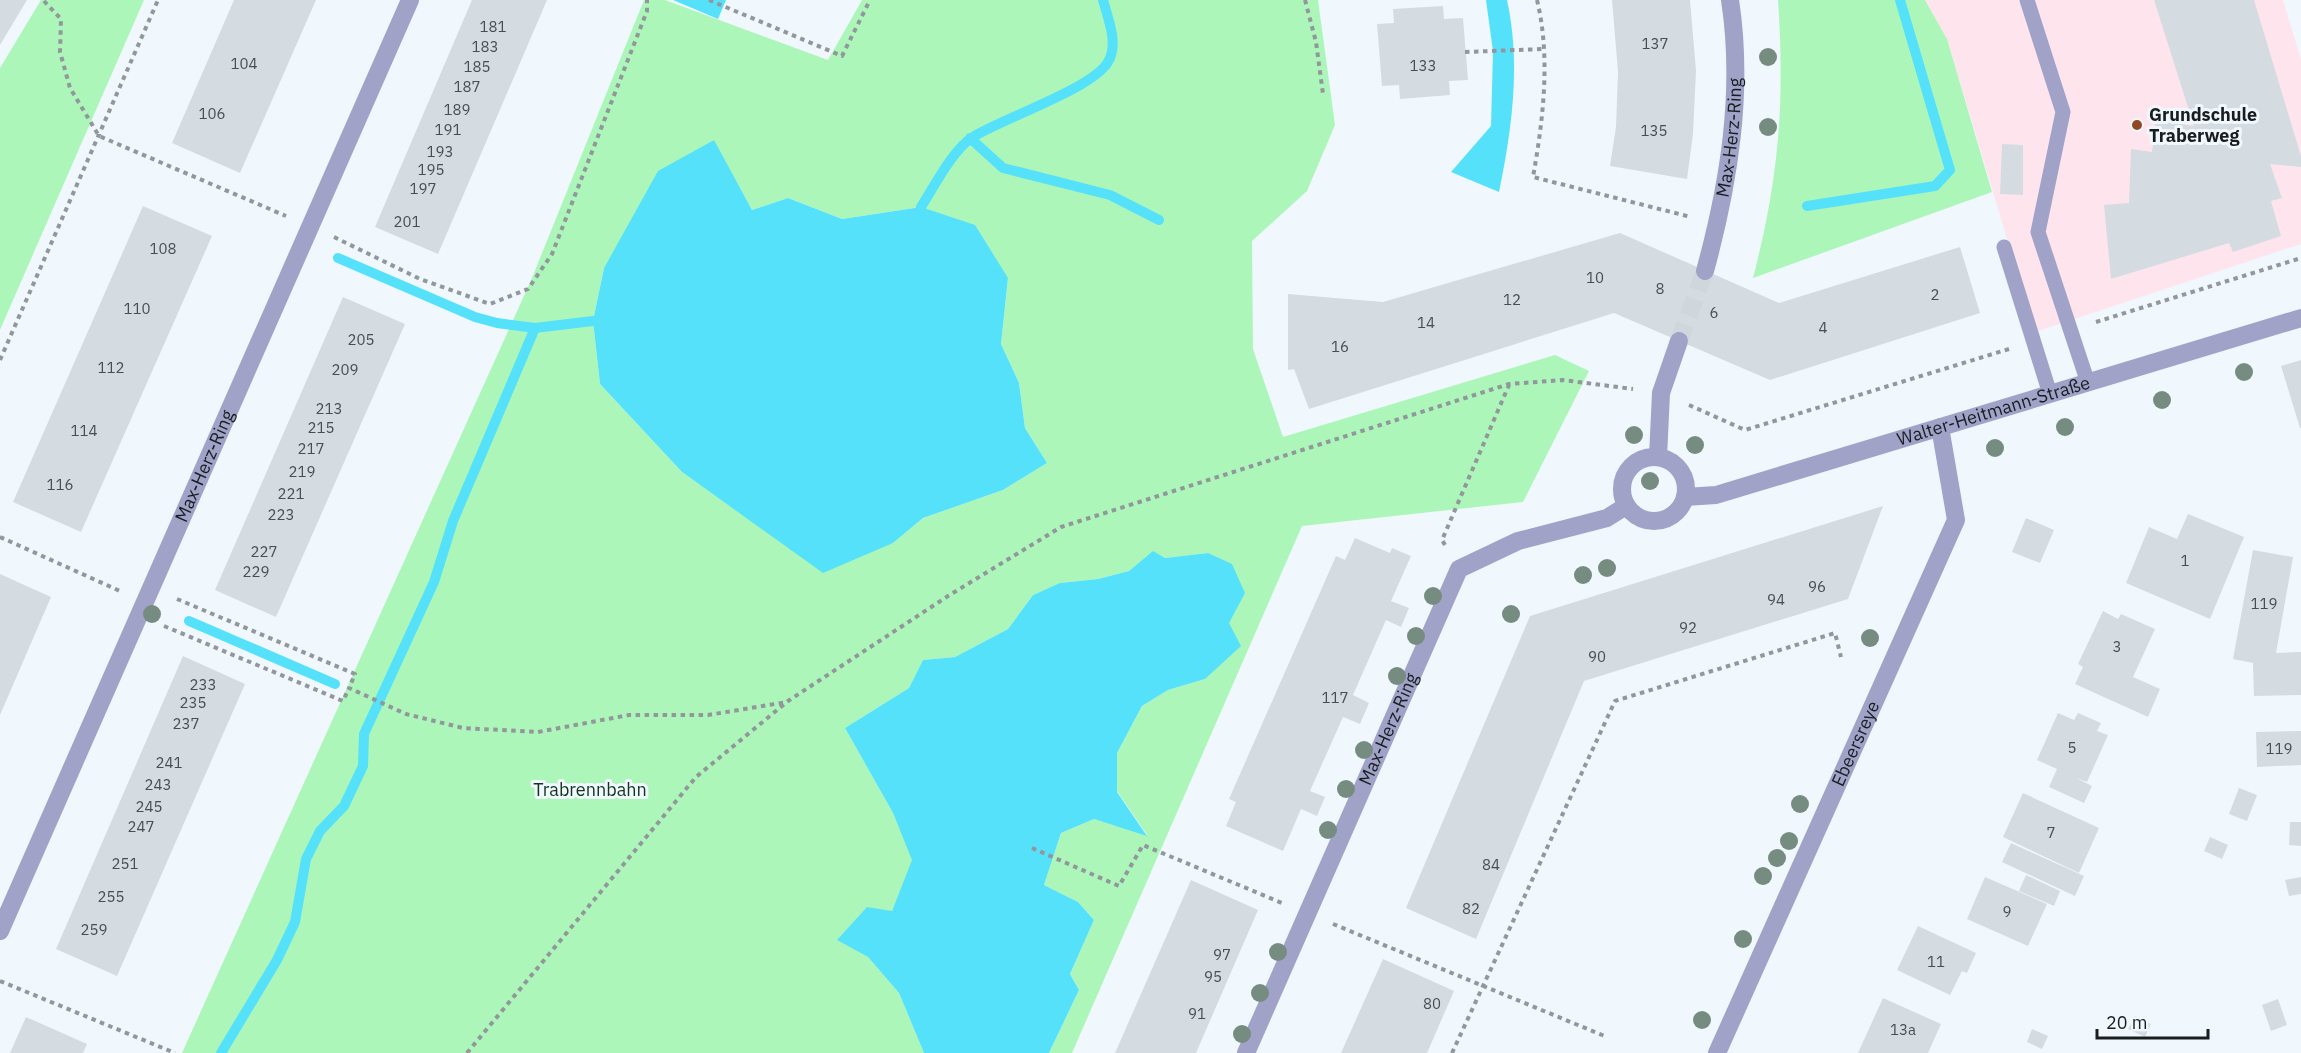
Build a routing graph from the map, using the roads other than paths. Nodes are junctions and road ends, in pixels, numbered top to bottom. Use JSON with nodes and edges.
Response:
{"nodes":[{"id":1,"x":410,"y":0,"type":"edge"},
{"id":2,"x":1730,"y":0,"type":"edge"},
{"id":3,"x":2027,"y":0,"type":"edge"},
{"id":4,"x":2004,"y":247,"type":"dead end"},
{"id":5,"x":1705,"y":271,"type":"tunnel mouth"},
{"id":6,"x":2301,"y":318,"type":"edge"},
{"id":7,"x":1679,"y":341,"type":"tunnel mouth"},
{"id":8,"x":2088,"y":382,"type":"junction"},
{"id":9,"x":2050,"y":394,"type":"junction"},
{"id":10,"x":1940,"y":427,"type":"junction"},
{"id":11,"x":1658,"y":457,"type":"junction"},
{"id":12,"x":1685,"y":497,"type":"junction"},
{"id":13,"x":1626,"y":506,"type":"junction"},
{"id":14,"x":0,"y":931,"type":"edge"},
{"id":15,"x":1246,"y":1053,"type":"edge"},
{"id":16,"x":1717,"y":1053,"type":"edge"}],
"edges":[{"from":1,"to":14,"type":"street","name":"Max-Herz-Ring"},
{"from":2,"to":5,"type":"street","name":"Max-Herz-Ring"},
{"from":3,"to":8,"type":"lane"},
{"from":4,"to":9,"type":"lane"},
{"from":6,"to":8,"type":"street","name":"Walter-Heitmann-Straße"},
{"from":7,"to":11,"type":"street"},
{"from":8,"to":9,"type":"street","name":"Walter-Heitmann-Straße"},
{"from":9,"to":10,"type":"street","name":"Walter-Heitmann-Straße"},
{"from":10,"to":12,"type":"street","name":"Walter-Heitmann-Straße"},
{"from":10,"to":16,"type":"street","name":"Ebeersreye"},
{"from":11,"to":12,"type":"street"},
{"from":11,"to":13,"type":"street"},
{"from":12,"to":13,"type":"street"},
{"from":13,"to":15,"type":"street","name":"Max-Herz-Ring"}]}
